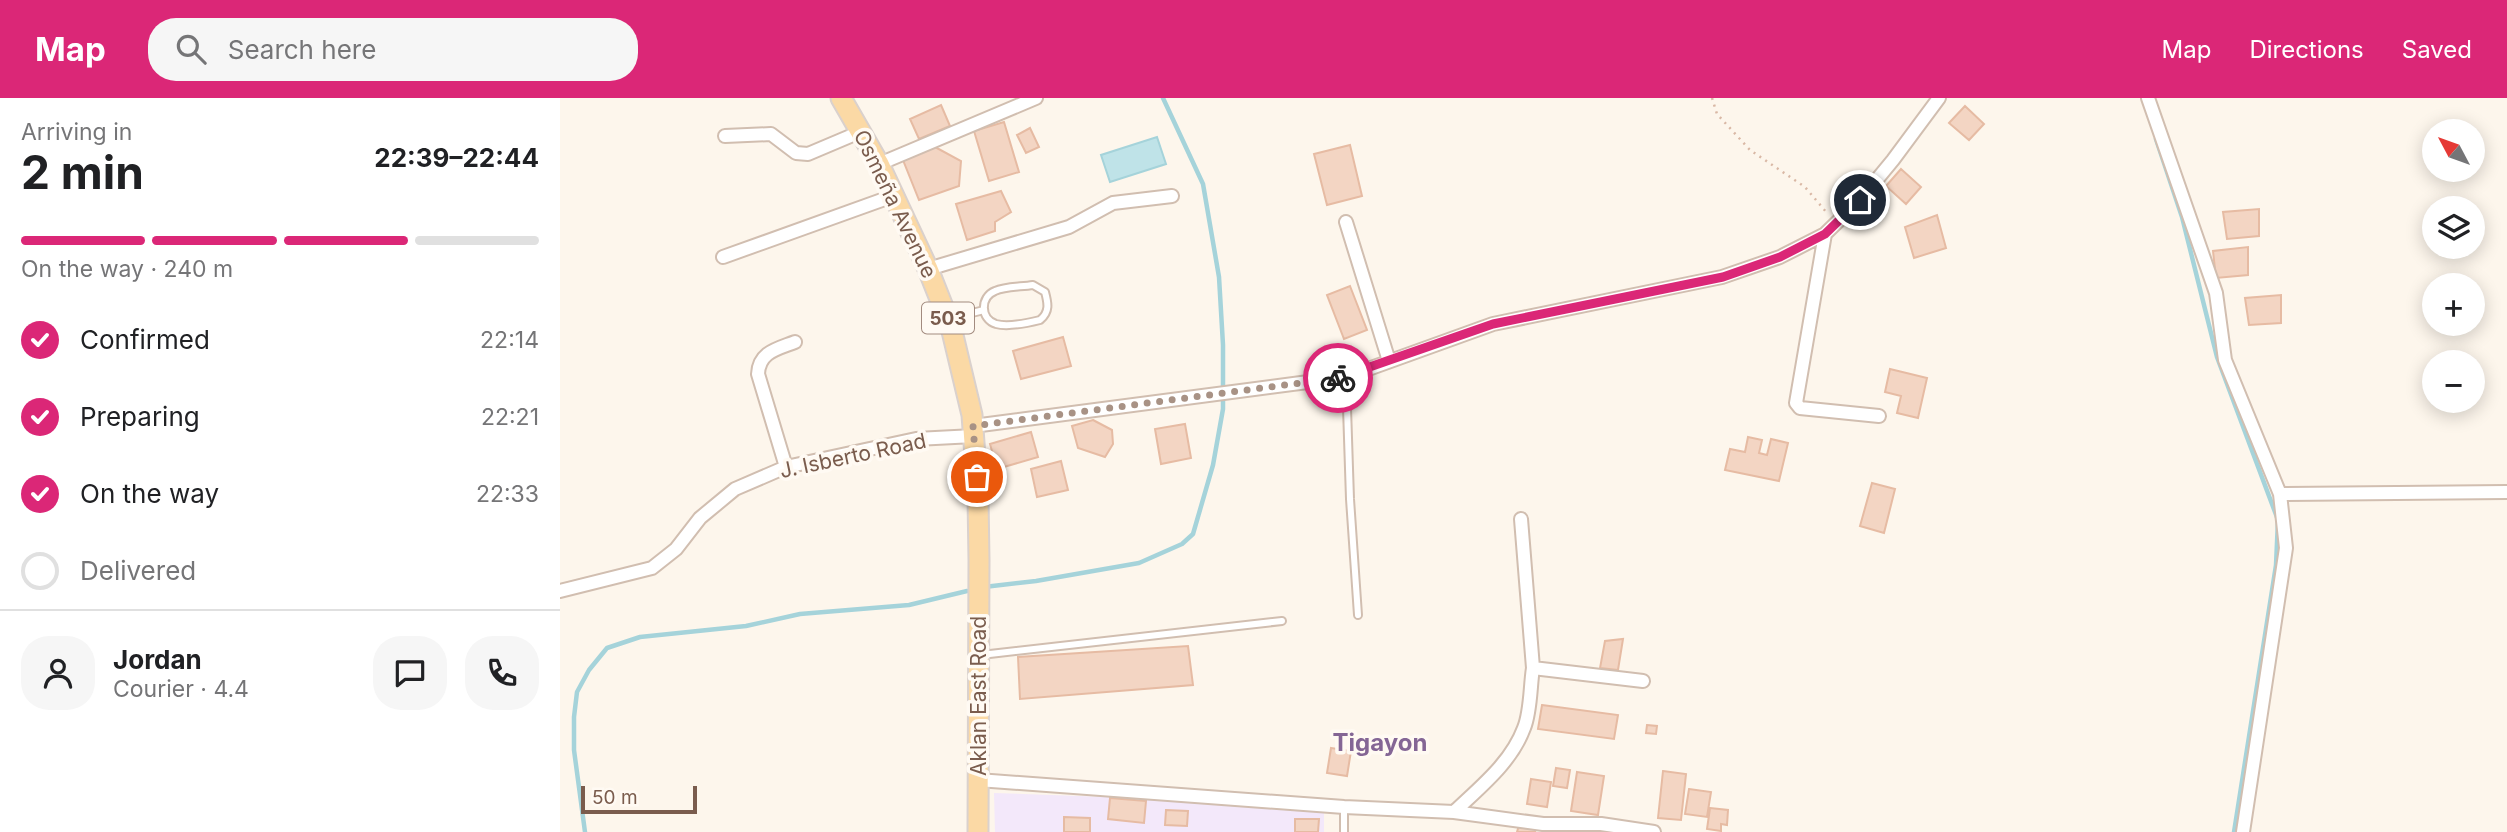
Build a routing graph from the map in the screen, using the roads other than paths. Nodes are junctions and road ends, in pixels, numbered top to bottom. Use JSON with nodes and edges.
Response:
{"nodes":[{"id":1,"x":841,"y":98,"type":"edge"},
{"id":2,"x":1036,"y":98,"type":"edge"},
{"id":3,"x":1939,"y":98,"type":"edge"},
{"id":4,"x":2148,"y":98,"type":"edge"},
{"id":5,"x":860,"y":132,"type":"junction"},
{"id":6,"x":725,"y":136,"type":"dead end"},
{"id":7,"x":878,"y":164,"type":"junction"},
{"id":8,"x":893,"y":196,"type":"junction"},
{"id":9,"x":1172,"y":196,"type":"dead end"},
{"id":10,"x":1346,"y":222,"type":"dead end"},
{"id":11,"x":1825,"y":234,"type":"junction"},
{"id":12,"x":723,"y":257,"type":"dead end"},
{"id":13,"x":928,"y":269,"type":"junction"},
{"id":14,"x":984,"y":310,"type":"junction"},
{"id":15,"x":948,"y":319,"type":"junction"},
{"id":16,"x":795,"y":342,"type":"dead end"},
{"id":17,"x":1389,"y":361,"type":"junction"},
{"id":18,"x":1346,"y":377,"type":"junction"},
{"id":19,"x":1879,"y":416,"type":"dead end"},
{"id":20,"x":973,"y":431,"type":"junction"},
{"id":21,"x":786,"y":467,"type":"junction"},
{"id":22,"x":2507,"y":492,"type":"edge"},
{"id":23,"x":2280,"y":494,"type":"junction"},
{"id":24,"x":1521,"y":519,"type":"dead end"},
{"id":25,"x":979,"y":560,"type":"joint"},
{"id":26,"x":560,"y":591,"type":"edge"},
{"id":27,"x":1358,"y":615,"type":"dead end"},
{"id":28,"x":1282,"y":621,"type":"dead end"},
{"id":29,"x":979,"y":655,"type":"junction"},
{"id":30,"x":1533,"y":668,"type":"junction"},
{"id":31,"x":1643,"y":681,"type":"dead end"},
{"id":32,"x":978,"y":780,"type":"junction"},
{"id":33,"x":1344,"y":807,"type":"junction"},
{"id":34,"x":1454,"y":812,"type":"junction"},
{"id":35,"x":1542,"y":828,"type":"edge"},
{"id":36,"x":978,"y":832,"type":"edge"},
{"id":37,"x":1344,"y":832,"type":"edge"},
{"id":38,"x":1654,"y":832,"type":"edge"},
{"id":39,"x":2243,"y":832,"type":"edge"}],
"edges":[{"from":1,"to":5,"type":"main road","name":"Osmeña Avenue","number":"503"},
{"from":2,"to":7,"type":"street"},
{"from":3,"to":11,"type":"street","name":"J. Isberto Road"},
{"from":4,"to":23,"type":"street"},
{"from":5,"to":6,"type":"street"},
{"from":5,"to":7,"type":"main road","name":"Osmeña Avenue","number":"503"},
{"from":7,"to":8,"type":"main road","name":"Osmeña Avenue","number":"503"},
{"from":8,"to":12,"type":"street"},
{"from":8,"to":13,"type":"main road","name":"Osmeña Avenue","number":"503"},
{"from":9,"to":13,"type":"street"},
{"from":10,"to":17,"type":"street"},
{"from":11,"to":17,"type":"street","name":"J. Isberto Road"},
{"from":11,"to":19,"type":"street"},
{"from":13,"to":15,"type":"main road","name":"Osmeña Avenue","number":"503"},
{"from":14,"to":14,"type":"lane"},
{"from":14,"to":15,"type":"lane"},
{"from":15,"to":20,"type":"main road","name":"Osmeña Avenue","number":"503"},
{"from":16,"to":21,"type":"street"},
{"from":17,"to":18,"type":"street","name":"J. Isberto Road"},
{"from":18,"to":20,"type":"street","name":"J. Isberto Road"},
{"from":18,"to":27,"type":"lane"},
{"from":20,"to":21,"type":"street","name":"J. Isberto Road"},
{"from":20,"to":25,"type":"main road","name":"Osmeña Avenue","number":"503"},
{"from":21,"to":26,"type":"street","name":"J. Isberto Road"},
{"from":22,"to":23,"type":"street"},
{"from":23,"to":39,"type":"street"},
{"from":24,"to":30,"type":"street"},
{"from":25,"to":29,"type":"main road","name":"Aklan East Road","number":"503"},
{"from":28,"to":29,"type":"lane"},
{"from":29,"to":32,"type":"main road","name":"Aklan East Road","number":"503"},
{"from":30,"to":31,"type":"street"},
{"from":30,"to":34,"type":"street"},
{"from":32,"to":33,"type":"street"},
{"from":32,"to":36,"type":"main road","name":"Aklan East Road","number":"503"},
{"from":33,"to":34,"type":"street"},
{"from":33,"to":37,"type":"lane"},
{"from":34,"to":35,"type":"street"},
{"from":35,"to":38,"type":"street"}]}
